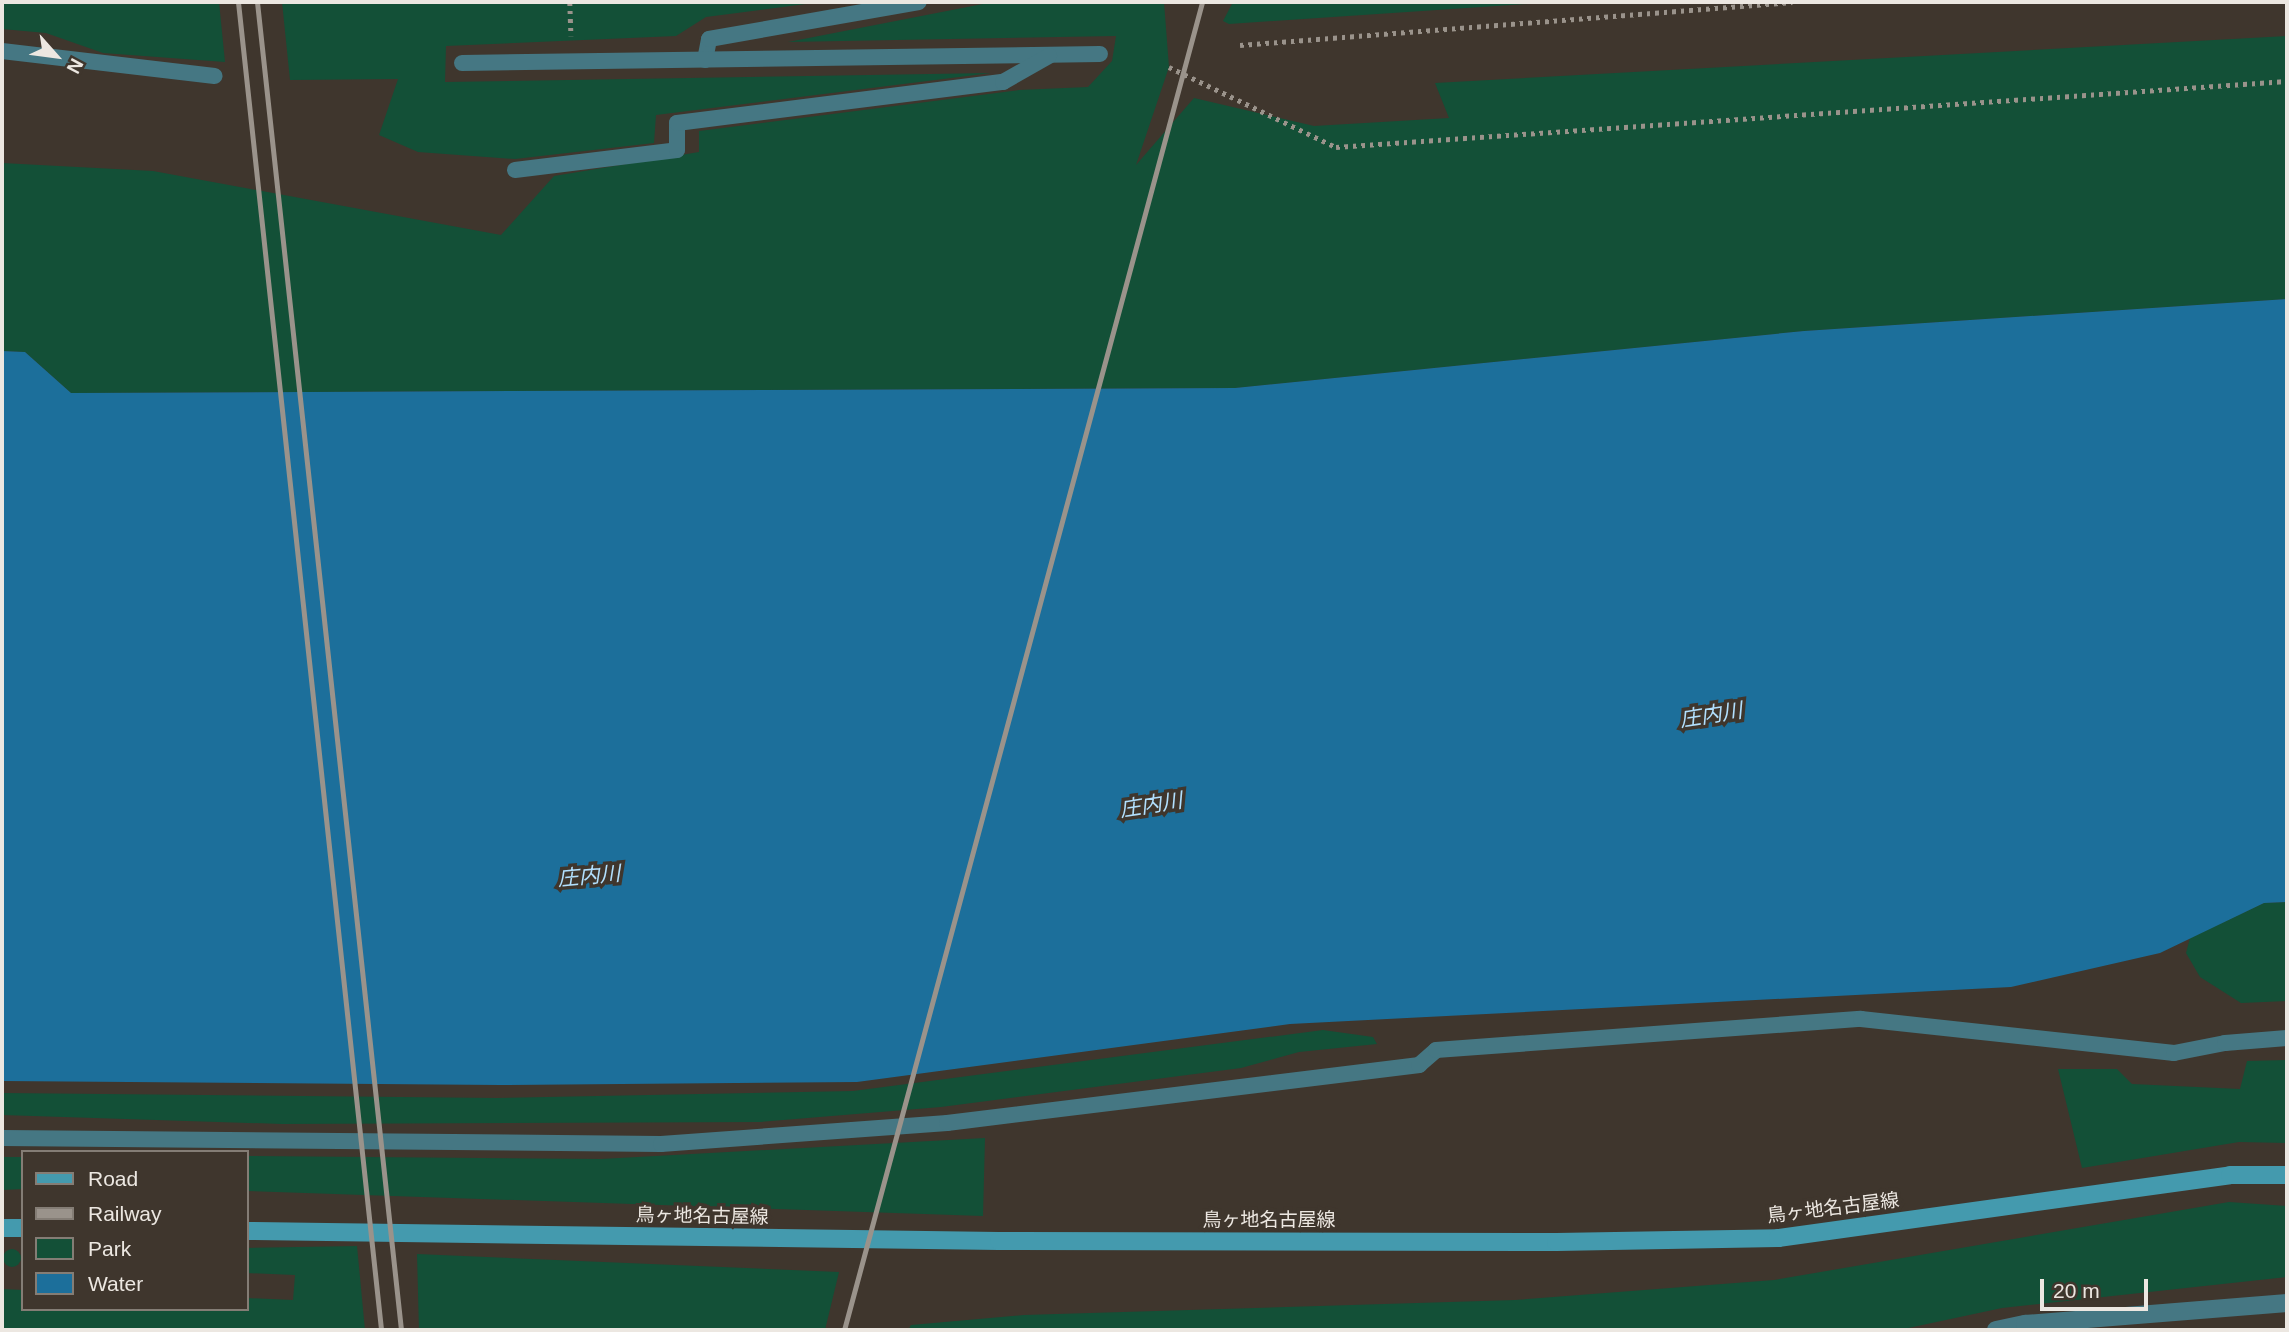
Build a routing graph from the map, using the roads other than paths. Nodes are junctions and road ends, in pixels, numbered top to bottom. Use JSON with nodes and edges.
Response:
{"nodes":[{"id":1,"x":919,"y":2,"type":"edge"},
{"id":2,"x":2,"y":51,"type":"edge"},
{"id":3,"x":1051,"y":54,"type":"junction"},
{"id":4,"x":1100,"y":54,"type":"dead end"},
{"id":5,"x":705,"y":60,"type":"junction"},
{"id":6,"x":462,"y":63,"type":"dead end"},
{"id":7,"x":215,"y":76,"type":"dead end"},
{"id":8,"x":515,"y":170,"type":"dead end"},
{"id":9,"x":2287,"y":1038,"type":"edge"},
{"id":10,"x":2,"y":1138,"type":"edge"},
{"id":11,"x":2287,"y":1175,"type":"edge"},
{"id":12,"x":2,"y":1228,"type":"edge"},
{"id":13,"x":21,"y":1228,"type":"edge"},
{"id":14,"x":248,"y":1231,"type":"edge"},
{"id":15,"x":2287,"y":1303,"type":"edge"},
{"id":16,"x":1996,"y":1330,"type":"edge"}],
"edges":[{"from":1,"to":5,"type":"lane"},
{"from":2,"to":7,"type":"lane"},
{"from":3,"to":4,"type":"lane"},
{"from":3,"to":5,"type":"lane"},
{"from":3,"to":8,"type":"lane"},
{"from":5,"to":6,"type":"lane"},
{"from":9,"to":10,"type":"lane"},
{"from":11,"to":14,"type":"main road","name":"鳥ヶ地名古屋線"},
{"from":12,"to":13,"type":"main road"},
{"from":15,"to":16,"type":"street"}]}
